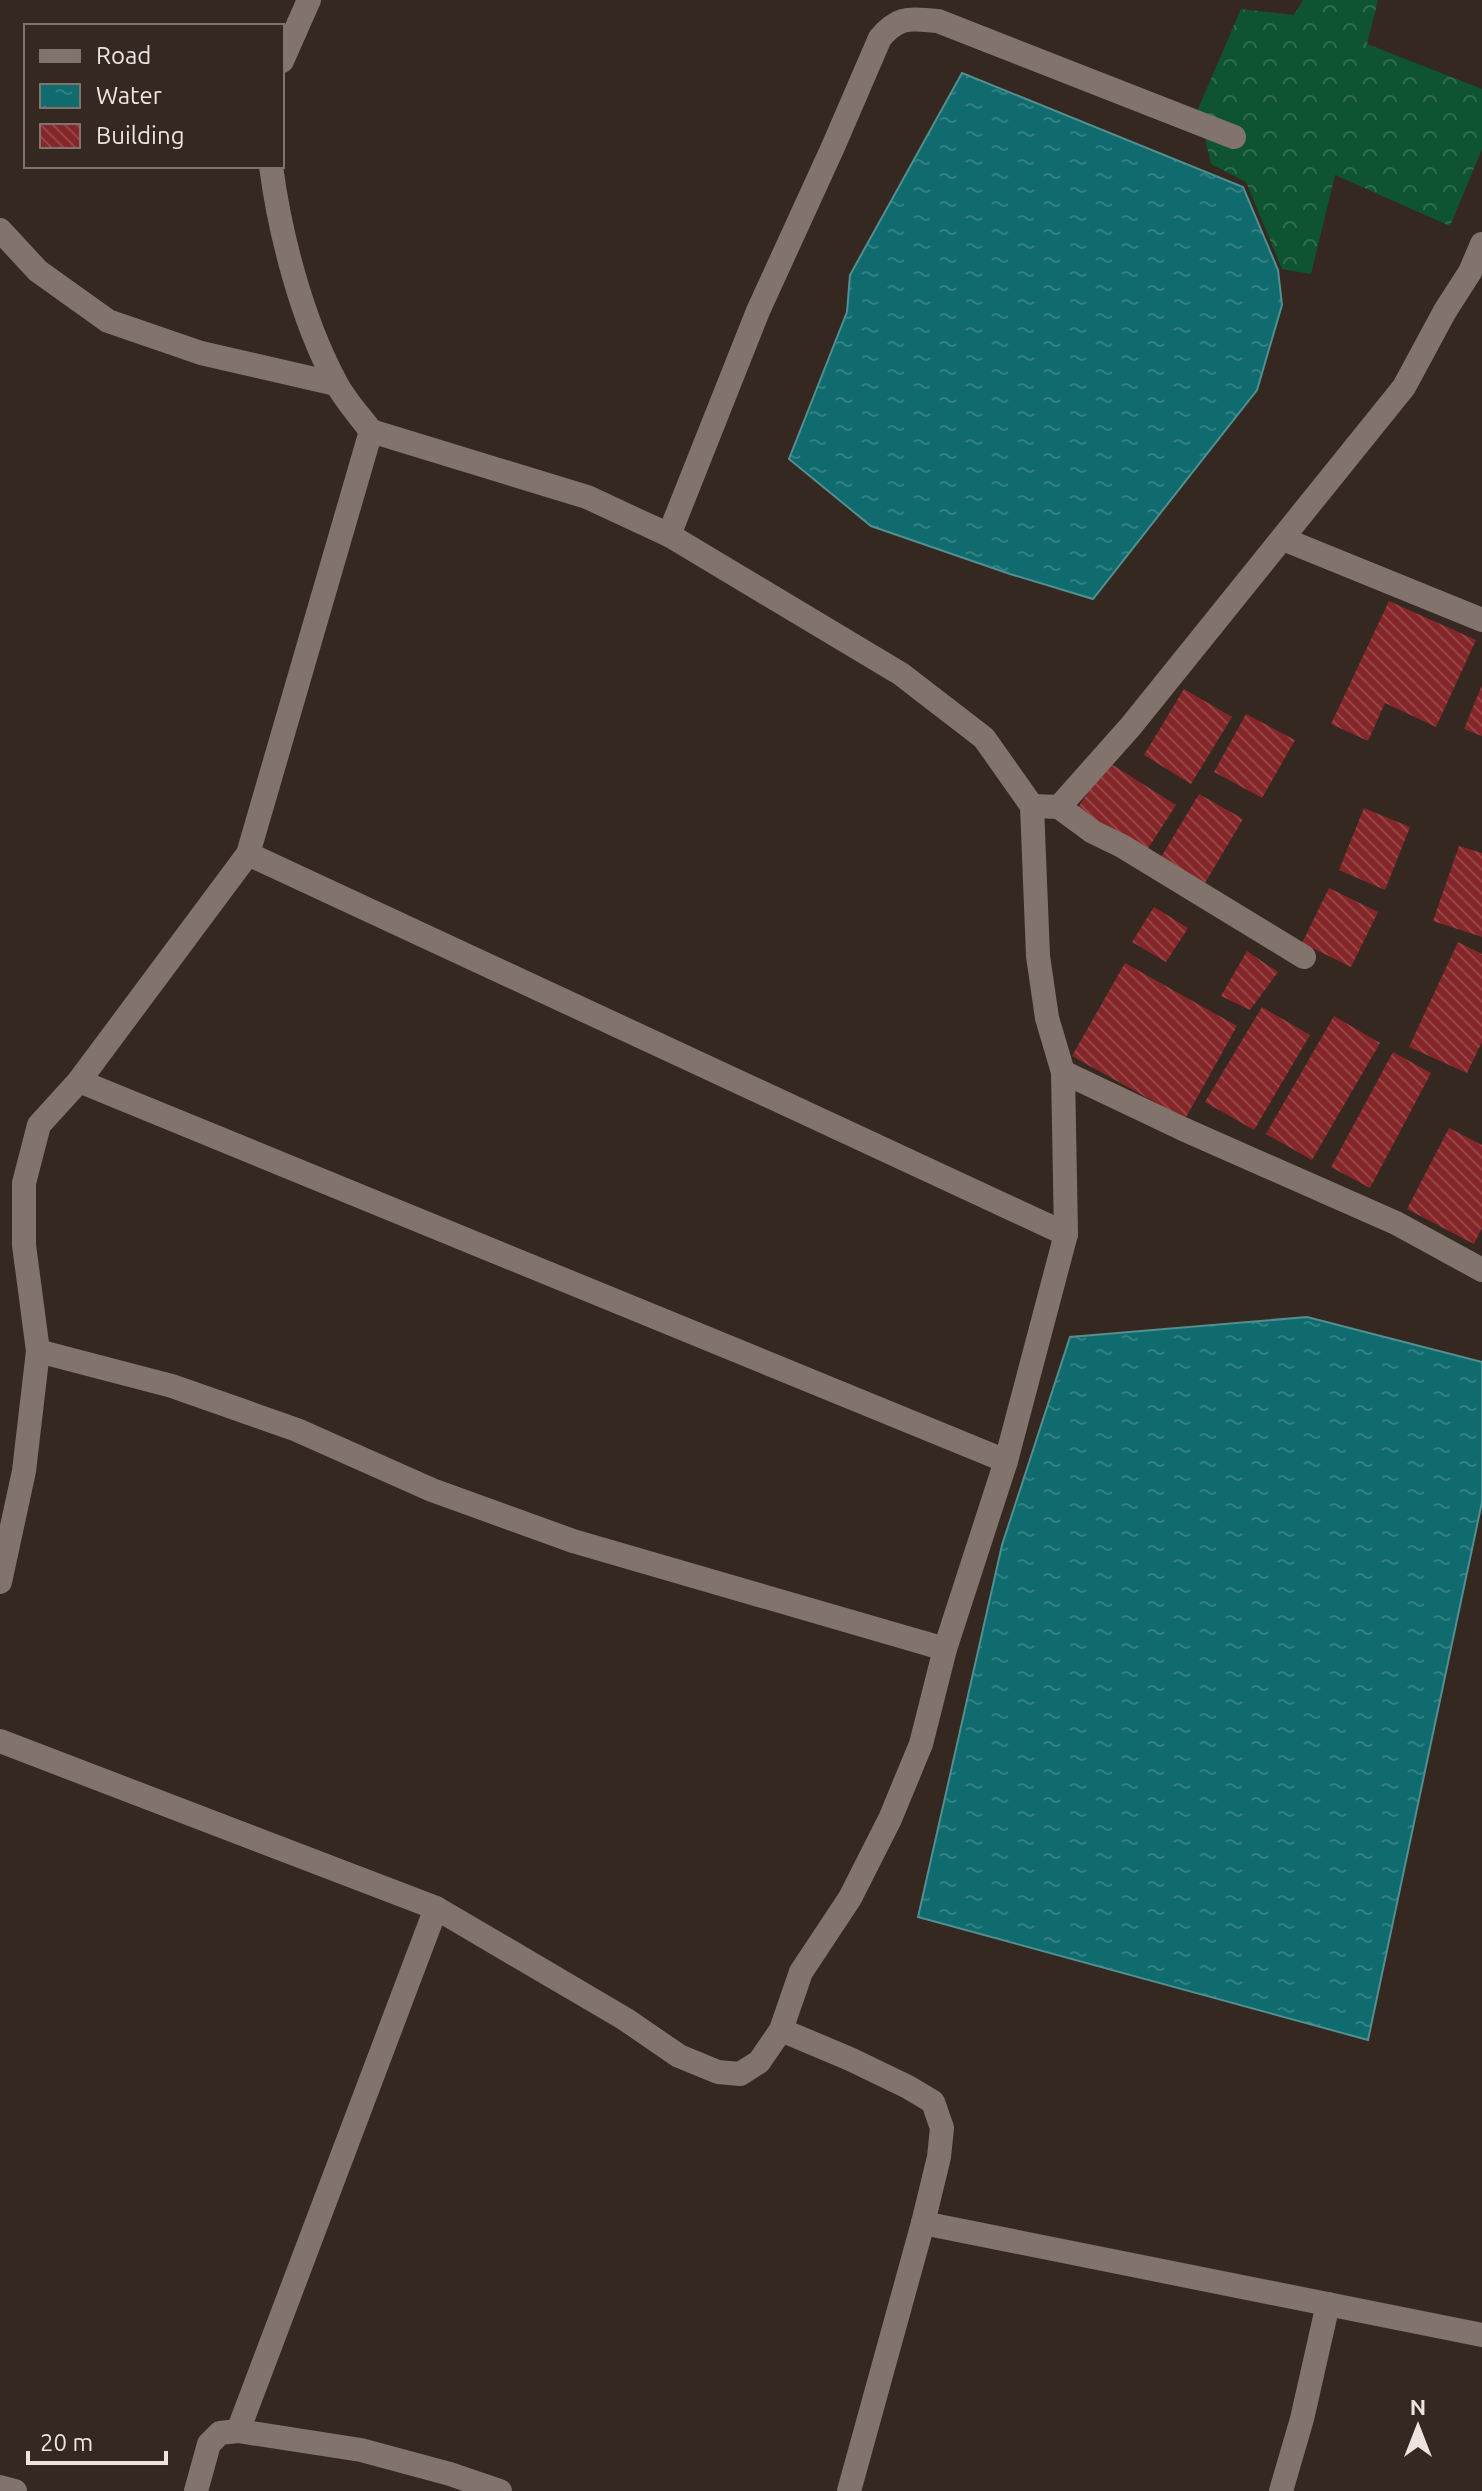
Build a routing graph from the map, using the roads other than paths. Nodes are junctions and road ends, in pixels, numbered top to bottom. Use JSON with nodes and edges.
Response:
{"nodes":[{"id":1,"x":309,"y":0,"type":"edge"},
{"id":2,"x":284,"y":56,"type":"edge"},
{"id":3,"x":1234,"y":137,"type":"dead end"},
{"id":4,"x":271,"y":168,"type":"edge"},
{"id":5,"x":0,"y":230,"type":"edge"},
{"id":6,"x":1482,"y":244,"type":"edge"},
{"id":7,"x":1476,"y":273,"type":"edge"},
{"id":8,"x":336,"y":384,"type":"junction"},
{"id":9,"x":371,"y":431,"type":"junction"},
{"id":10,"x":669,"y":535,"type":"junction"},
{"id":11,"x":1283,"y":539,"type":"junction"},
{"id":12,"x":1482,"y":620,"type":"edge"},
{"id":13,"x":1032,"y":806,"type":"junction"},
{"id":14,"x":1059,"y":807,"type":"junction"},
{"id":15,"x":248,"y":854,"type":"junction"},
{"id":16,"x":1304,"y":957,"type":"dead end"},
{"id":17,"x":1063,"y":1072,"type":"junction"},
{"id":18,"x":79,"y":1081,"type":"junction"},
{"id":19,"x":12,"y":1182,"type":"edge"},
{"id":20,"x":1066,"y":1234,"type":"junction"},
{"id":21,"x":1482,"y":1270,"type":"edge"},
{"id":22,"x":38,"y":1351,"type":"junction"},
{"id":23,"x":1006,"y":1461,"type":"junction"},
{"id":24,"x":0,"y":1582,"type":"edge"},
{"id":25,"x":945,"y":1649,"type":"junction"},
{"id":26,"x":0,"y":1741,"type":"edge"},
{"id":27,"x":436,"y":1908,"type":"junction"},
{"id":28,"x":781,"y":2030,"type":"junction"},
{"id":29,"x":923,"y":2223,"type":"junction"},
{"id":30,"x":1328,"y":2304,"type":"junction"},
{"id":31,"x":1482,"y":2335,"type":"edge"},
{"id":32,"x":238,"y":2431,"type":"junction"},
{"id":33,"x":0,"y":2487,"type":"edge"},
{"id":34,"x":15,"y":2491,"type":"edge"},
{"id":35,"x":196,"y":2491,"type":"edge"},
{"id":36,"x":500,"y":2491,"type":"edge"},
{"id":37,"x":849,"y":2491,"type":"edge"},
{"id":38,"x":1281,"y":2491,"type":"edge"}],
"edges":[{"from":1,"to":2,"type":"street"},
{"from":3,"to":10,"type":"street"},
{"from":4,"to":8,"type":"street"},
{"from":5,"to":8,"type":"street"},
{"from":6,"to":7,"type":"street"},
{"from":7,"to":11,"type":"street"},
{"from":8,"to":9,"type":"street"},
{"from":9,"to":10,"type":"street"},
{"from":9,"to":15,"type":"street"},
{"from":10,"to":13,"type":"street"},
{"from":11,"to":12,"type":"street"},
{"from":11,"to":14,"type":"street"},
{"from":13,"to":14,"type":"street"},
{"from":13,"to":17,"type":"street"},
{"from":14,"to":16,"type":"street"},
{"from":15,"to":18,"type":"street"},
{"from":15,"to":20,"type":"street"},
{"from":17,"to":20,"type":"street"},
{"from":17,"to":21,"type":"street"},
{"from":18,"to":19,"type":"street"},
{"from":18,"to":23,"type":"street"},
{"from":19,"to":22,"type":"street"},
{"from":20,"to":23,"type":"street"},
{"from":22,"to":24,"type":"street"},
{"from":22,"to":25,"type":"street"},
{"from":23,"to":25,"type":"street"},
{"from":25,"to":28,"type":"street"},
{"from":26,"to":27,"type":"street"},
{"from":27,"to":28,"type":"street"},
{"from":27,"to":32,"type":"street"},
{"from":28,"to":29,"type":"street"},
{"from":29,"to":30,"type":"street"},
{"from":29,"to":37,"type":"street"},
{"from":30,"to":31,"type":"street"},
{"from":30,"to":38,"type":"street"},
{"from":32,"to":35,"type":"street"},
{"from":32,"to":36,"type":"street"},
{"from":33,"to":34,"type":"street"}]}
